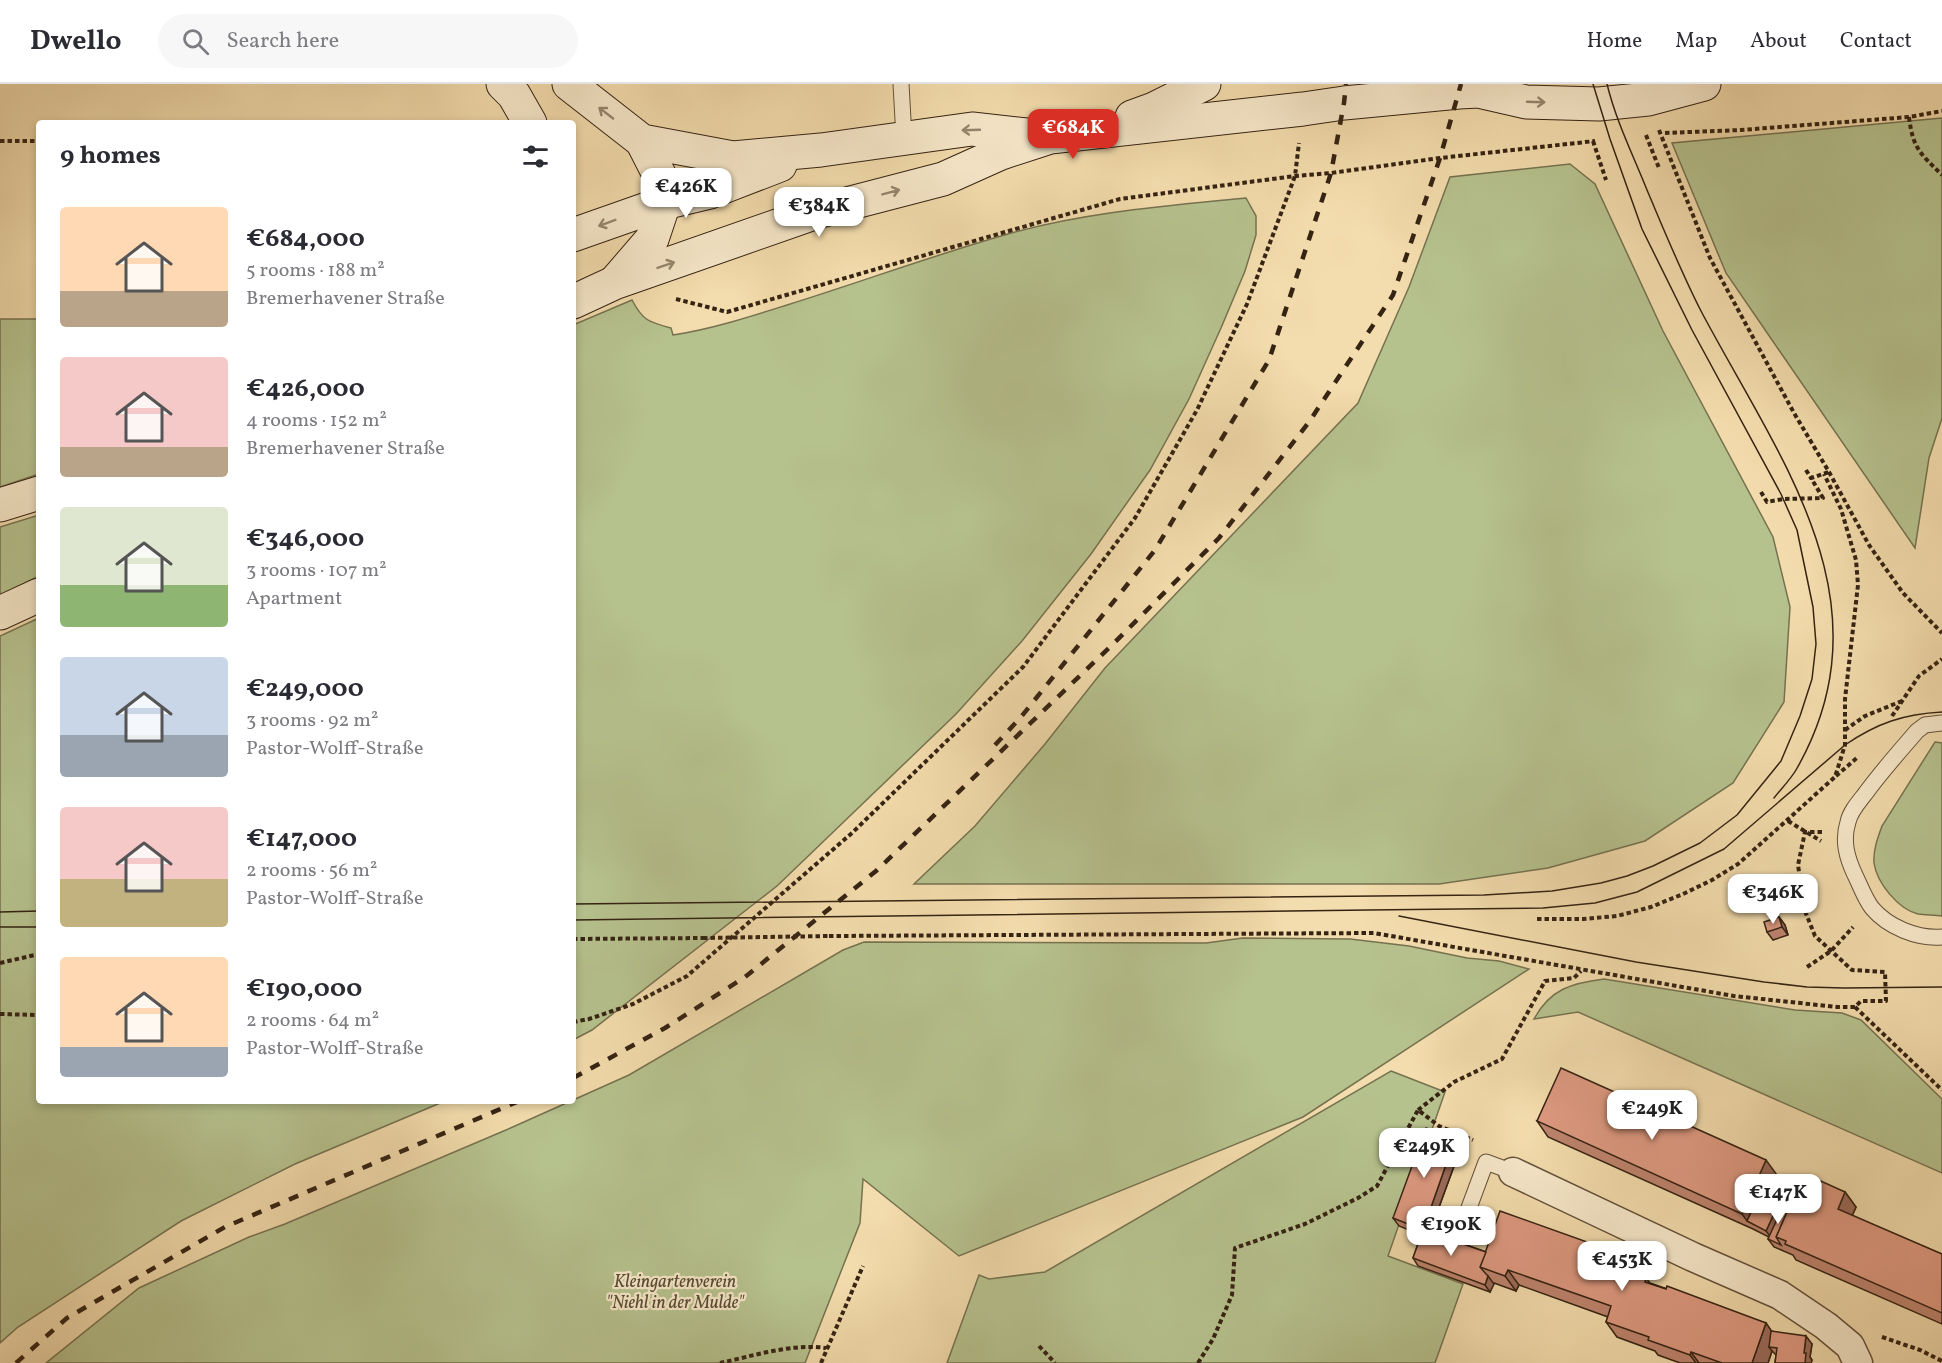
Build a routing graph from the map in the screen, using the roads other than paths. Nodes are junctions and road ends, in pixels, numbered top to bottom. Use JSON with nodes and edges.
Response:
{"nodes":[{"id":1,"x":503,"y":84,"type":"edge"},
{"id":2,"x":569,"y":84,"type":"edge"},
{"id":3,"x":901,"y":84,"type":"edge"},
{"id":4,"x":1204,"y":84,"type":"edge"},
{"id":5,"x":1704,"y":84,"type":"edge"},
{"id":6,"x":1421,"y":88,"type":"edge"},
{"id":7,"x":1487,"y":88,"type":"edge"},
{"id":8,"x":528,"y":120,"type":"edge"},
{"id":9,"x":1092,"y":132,"type":"junction"},
{"id":10,"x":1050,"y":137,"type":"junction"},
{"id":11,"x":904,"y":138,"type":"junction"},
{"id":12,"x":642,"y":141,"type":"junction"},
{"id":13,"x":821,"y":150,"type":"junction"},
{"id":14,"x":664,"y":203,"type":"junction"},
{"id":15,"x":576,"y":234,"type":"edge"},
{"id":16,"x":614,"y":283,"type":"junction"},
{"id":17,"x":576,"y":301,"type":"edge"},
{"id":18,"x":36,"y":494,"type":"edge"},
{"id":19,"x":0,"y":505,"type":"edge"},
{"id":20,"x":36,"y":596,"type":"edge"},
{"id":21,"x":0,"y":613,"type":"edge"},
{"id":22,"x":1942,"y":723,"type":"edge"},
{"id":23,"x":1942,"y":937,"type":"edge"},
{"id":24,"x":1513,"y":1172,"type":"joint"},
{"id":25,"x":1460,"y":1232,"type":"dead end"},
{"id":26,"x":1854,"y":1355,"type":"edge"}],
"edges":[{"from":1,"to":8,"type":"street"},
{"from":12,"to":2,"type":"street","one_way":true},
{"from":3,"to":11,"type":"lane"},
{"from":4,"to":9,"type":"street"},
{"from":7,"to":5,"type":"street","one_way":true},
{"from":6,"to":7,"type":"street"},
{"from":6,"to":9,"type":"street"},
{"from":9,"to":10,"type":"street"},
{"from":10,"to":11,"type":"street","one_way":true},
{"from":16,"to":10,"type":"street","one_way":true},
{"from":11,"to":13,"type":"street"},
{"from":12,"to":13,"type":"street"},
{"from":12,"to":14,"type":"street"},
{"from":13,"to":14,"type":"street"},
{"from":14,"to":15,"type":"street","one_way":true},
{"from":14,"to":16,"type":"street"},
{"from":16,"to":17,"type":"street"},
{"from":18,"to":19,"type":"street"},
{"from":20,"to":21,"type":"street"},
{"from":22,"to":23,"type":"lane"},
{"from":24,"to":25,"type":"lane"},
{"from":24,"to":26,"type":"street"}]}
